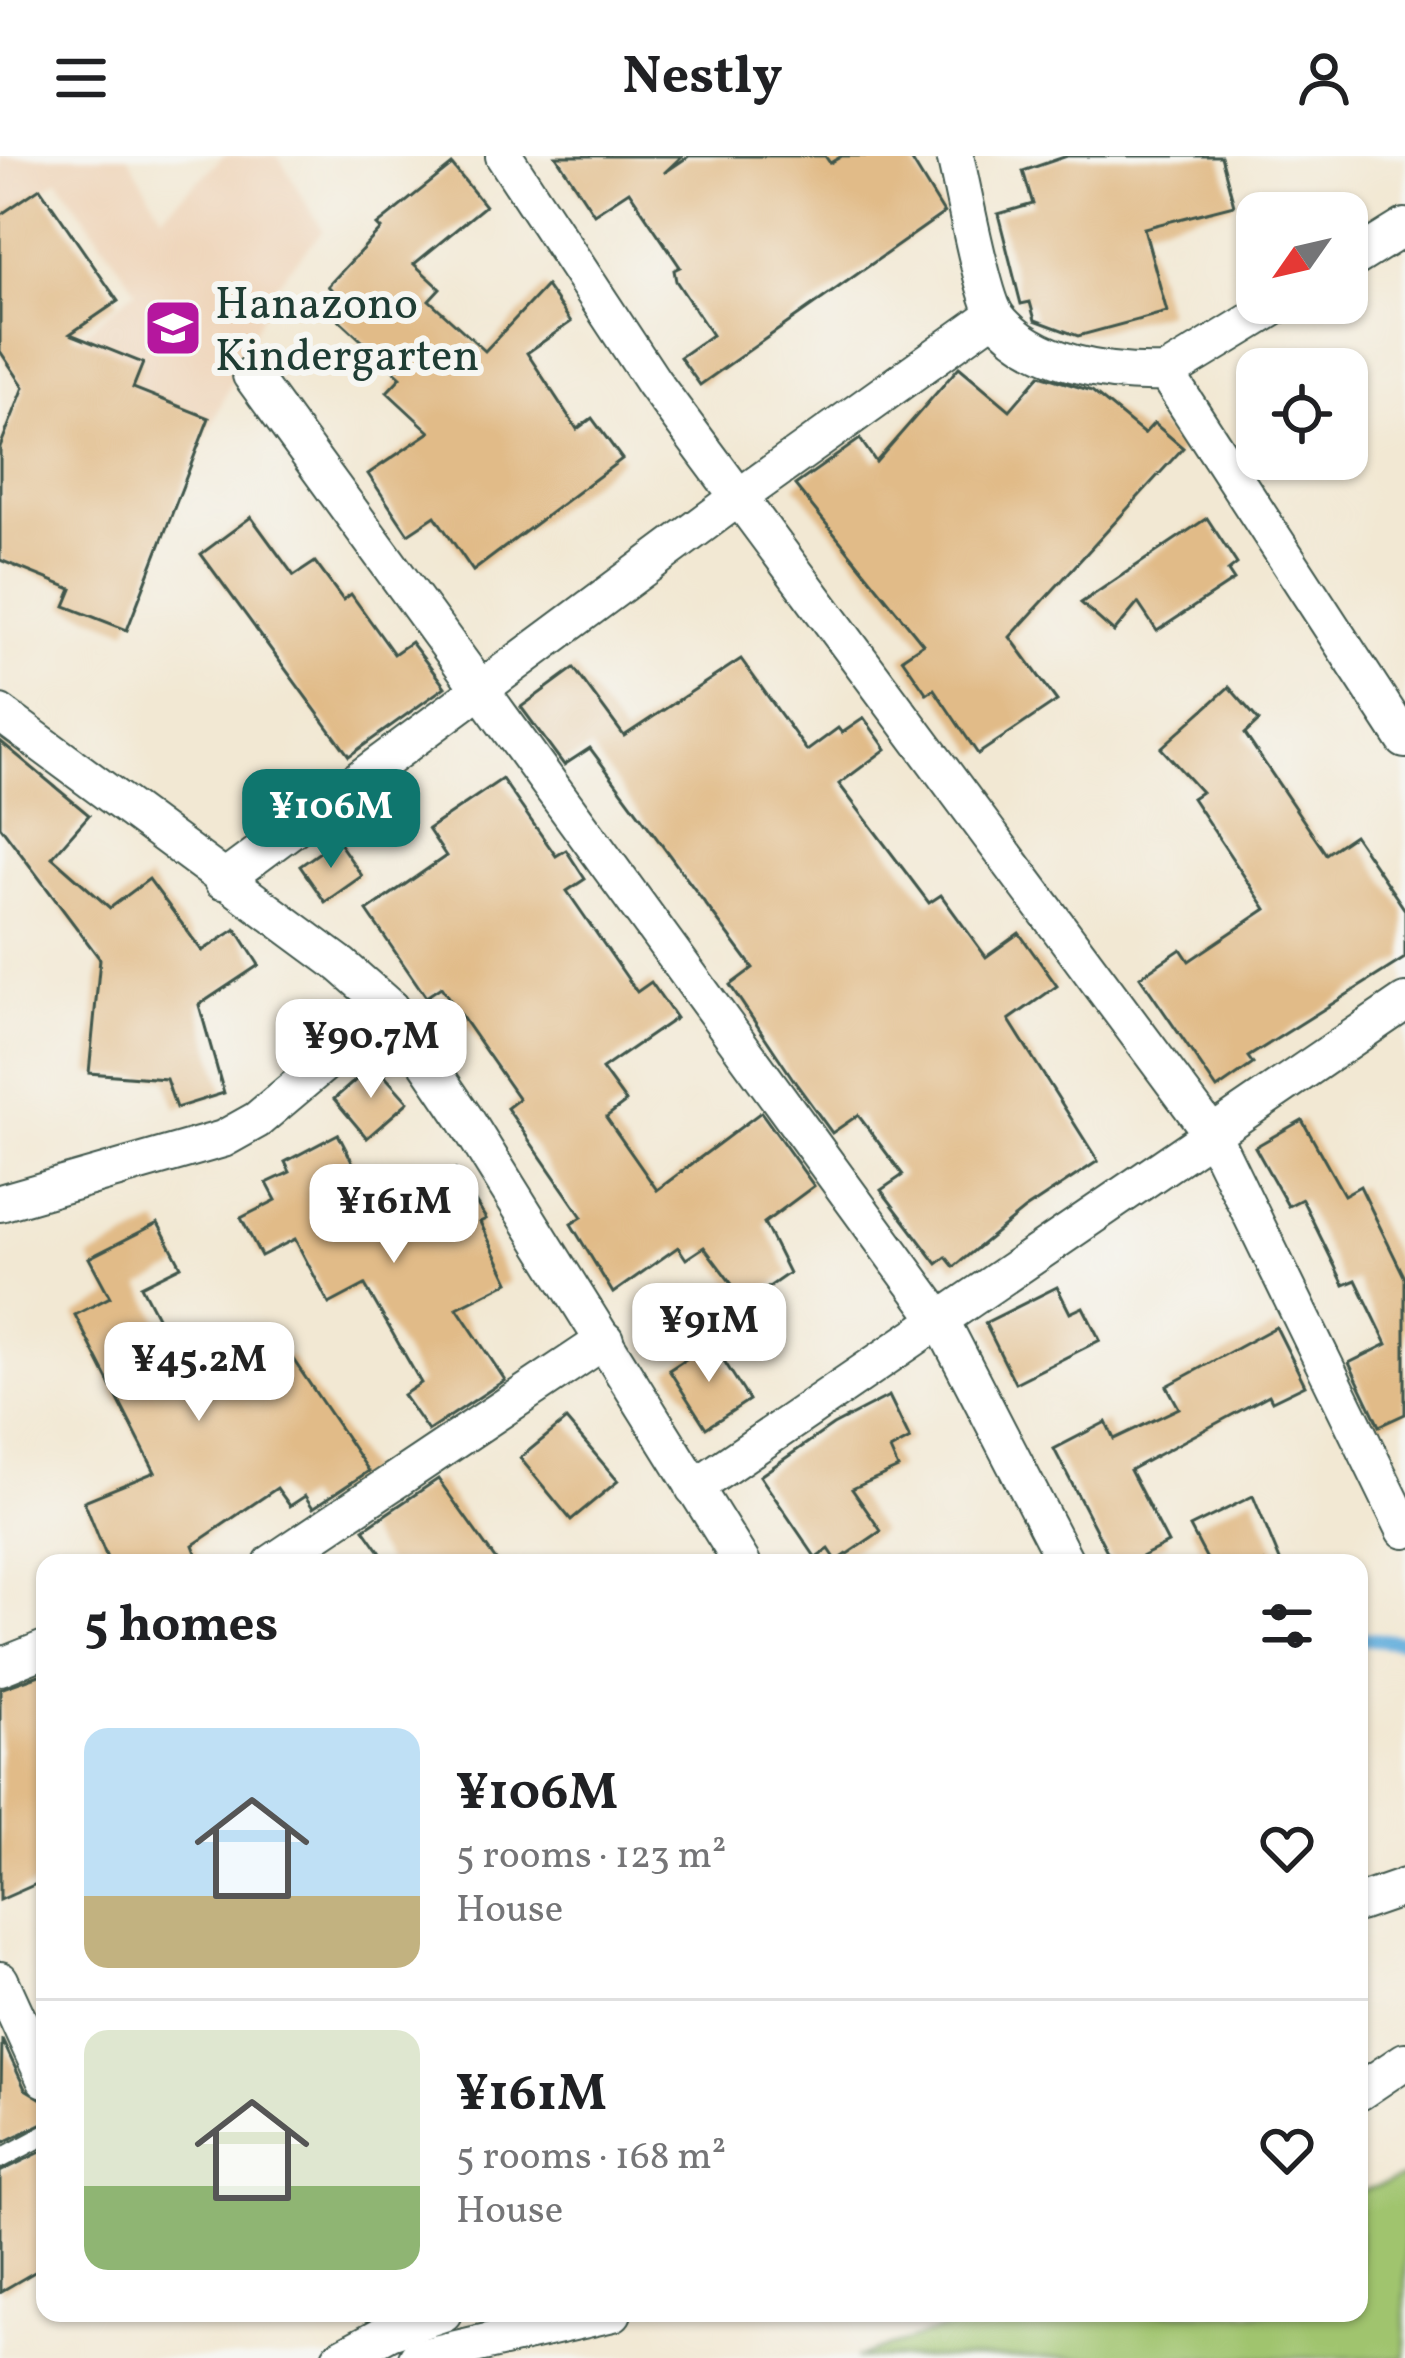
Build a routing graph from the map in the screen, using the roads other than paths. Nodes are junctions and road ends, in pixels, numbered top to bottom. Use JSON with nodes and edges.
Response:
{"nodes":[{"id":1,"x":504,"y":156,"type":"edge"},
{"id":2,"x":955,"y":156,"type":"edge"},
{"id":3,"x":1405,"y":227,"type":"edge"},
{"id":4,"x":1368,"y":250,"type":"edge"},
{"id":5,"x":995,"y":314,"type":"junction"},
{"id":6,"x":1246,"y":324,"type":"edge"},
{"id":7,"x":1166,"y":373,"type":"junction"},
{"id":8,"x":251,"y":375,"type":"dead end"},
{"id":9,"x":742,"y":495,"type":"junction"},
{"id":10,"x":481,"y":688,"type":"junction"},
{"id":11,"x":0,"y":713,"type":"edge"},
{"id":12,"x":1405,"y":740,"type":"edge"},
{"id":13,"x":222,"y":881,"type":"junction"},
{"id":14,"x":1405,"y":1002,"type":"edge"},
{"id":15,"x":390,"y":1008,"type":"junction"},
{"id":16,"x":1211,"y":1134,"type":"junction"},
{"id":17,"x":0,"y":1203,"type":"edge"},
{"id":18,"x":941,"y":1321,"type":"junction"},
{"id":19,"x":604,"y":1340,"type":"junction"},
{"id":20,"x":694,"y":1488,"type":"junction"},
{"id":21,"x":1405,"y":1530,"type":"edge"},
{"id":22,"x":285,"y":1554,"type":"edge"},
{"id":23,"x":736,"y":1554,"type":"edge"},
{"id":24,"x":1061,"y":1554,"type":"edge"},
{"id":25,"x":36,"y":1652,"type":"edge"},
{"id":26,"x":0,"y":1666,"type":"edge"},
{"id":27,"x":1405,"y":1887,"type":"edge"},
{"id":28,"x":1368,"y":1900,"type":"edge"},
{"id":29,"x":0,"y":1980,"type":"edge"},
{"id":30,"x":36,"y":2059,"type":"edge"},
{"id":31,"x":1405,"y":2061,"type":"edge"},
{"id":32,"x":1368,"y":2086,"type":"edge"},
{"id":33,"x":36,"y":2140,"type":"edge"},
{"id":34,"x":0,"y":2159,"type":"edge"},
{"id":35,"x":416,"y":2322,"type":"edge"},
{"id":36,"x":574,"y":2322,"type":"edge"},
{"id":37,"x":340,"y":2358,"type":"edge"},
{"id":38,"x":417,"y":2358,"type":"edge"}],
"edges":[{"from":1,"to":9,"type":"street"},
{"from":2,"to":5,"type":"street"},
{"from":3,"to":4,"type":"street"},
{"from":5,"to":7,"type":"street"},
{"from":5,"to":9,"type":"street"},
{"from":6,"to":7,"type":"street"},
{"from":7,"to":12,"type":"street"},
{"from":8,"to":10,"type":"street"},
{"from":9,"to":10,"type":"street"},
{"from":9,"to":16,"type":"street"},
{"from":10,"to":13,"type":"street"},
{"from":10,"to":18,"type":"street"},
{"from":11,"to":13,"type":"street"},
{"from":13,"to":15,"type":"street"},
{"from":14,"to":16,"type":"street"},
{"from":15,"to":17,"type":"street"},
{"from":15,"to":19,"type":"street"},
{"from":16,"to":18,"type":"street"},
{"from":16,"to":21,"type":"street"},
{"from":18,"to":20,"type":"street"},
{"from":18,"to":24,"type":"street"},
{"from":19,"to":20,"type":"street"},
{"from":19,"to":22,"type":"street"},
{"from":20,"to":23,"type":"street"},
{"from":25,"to":26,"type":"street"},
{"from":27,"to":28,"type":"street"},
{"from":29,"to":30,"type":"street"},
{"from":31,"to":32,"type":"street"},
{"from":33,"to":34,"type":"lane"},
{"from":35,"to":37,"type":"street"},
{"from":36,"to":38,"type":"street"}]}
